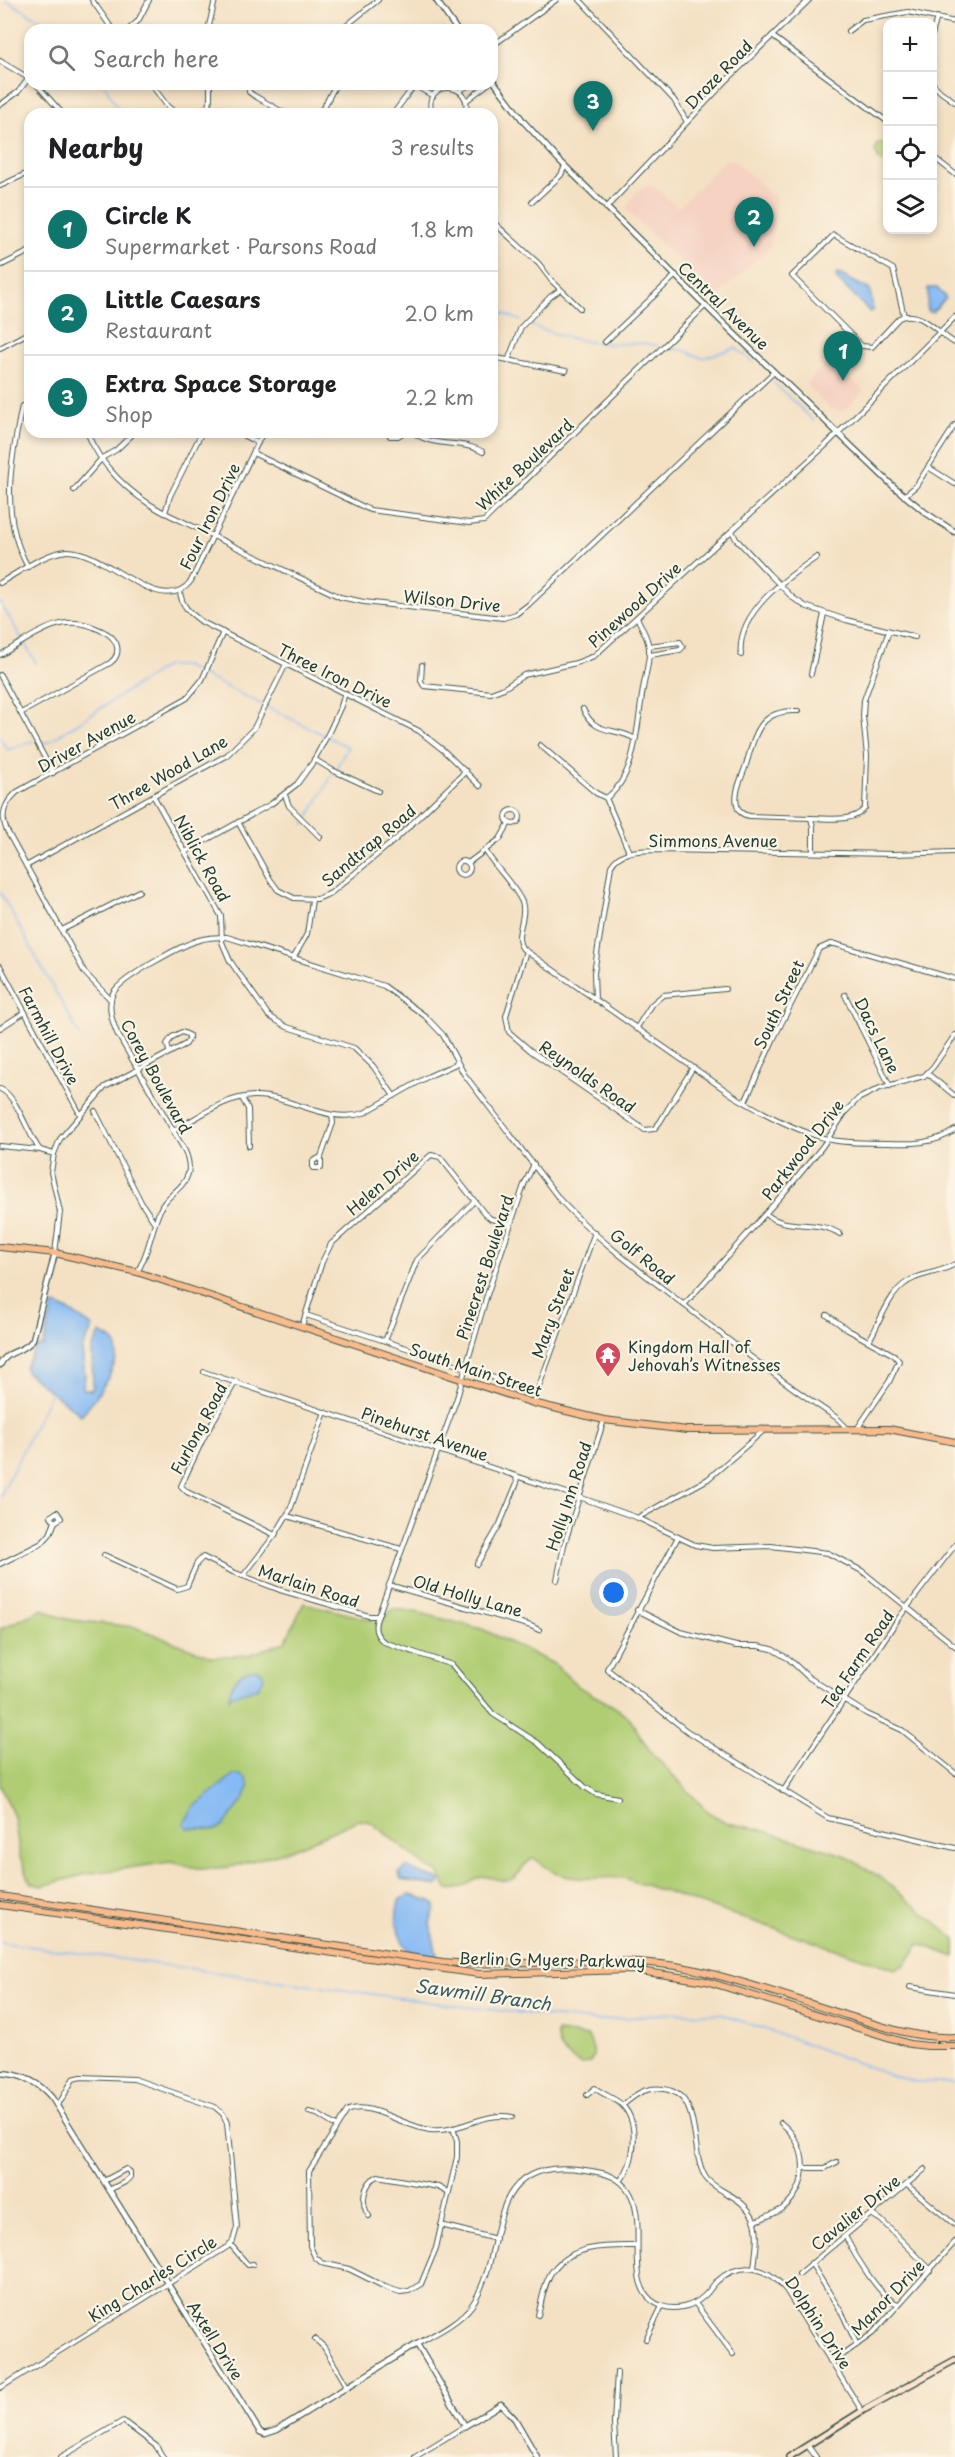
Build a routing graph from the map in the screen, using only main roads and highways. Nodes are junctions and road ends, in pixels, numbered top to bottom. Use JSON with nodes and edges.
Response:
{"nodes":[{"id":1,"x":0,"y":1247,"type":"edge"},
{"id":2,"x":955,"y":1442,"type":"edge"},
{"id":3,"x":0,"y":1896,"type":"edge"},
{"id":4,"x":0,"y":1905,"type":"edge"},
{"id":5,"x":347,"y":1946,"type":"junction"},
{"id":6,"x":345,"y":1956,"type":"junction"},
{"id":7,"x":912,"y":2036,"type":"junction"},
{"id":8,"x":955,"y":2037,"type":"edge"},
{"id":9,"x":910,"y":2044,"type":"junction"},
{"id":10,"x":955,"y":2046,"type":"edge"},
{"id":11,"x":955,"y":2360,"type":"edge"},
{"id":12,"x":789,"y":2457,"type":"edge"}],
"edges":[{"from":1,"to":2,"type":"main road","name":"South Main Street"},
{"from":3,"to":5,"type":"main road","name":"Berlin G Myers Parkway"},
{"from":4,"to":6,"type":"main road","name":"Berlin G Myers Parkway"},
{"from":5,"to":6,"type":"main road"},
{"from":5,"to":7,"type":"main road","name":"Berlin G Myers Parkway"},
{"from":6,"to":9,"type":"main road","name":"Berlin G Myers Parkway"},
{"from":7,"to":8,"type":"main road","name":"Berlin G Myers Parkway"},
{"from":7,"to":9,"type":"main road"},
{"from":9,"to":10,"type":"main road","name":"Berlin G Myers Parkway"},
{"from":11,"to":12,"type":"main road"}]}
